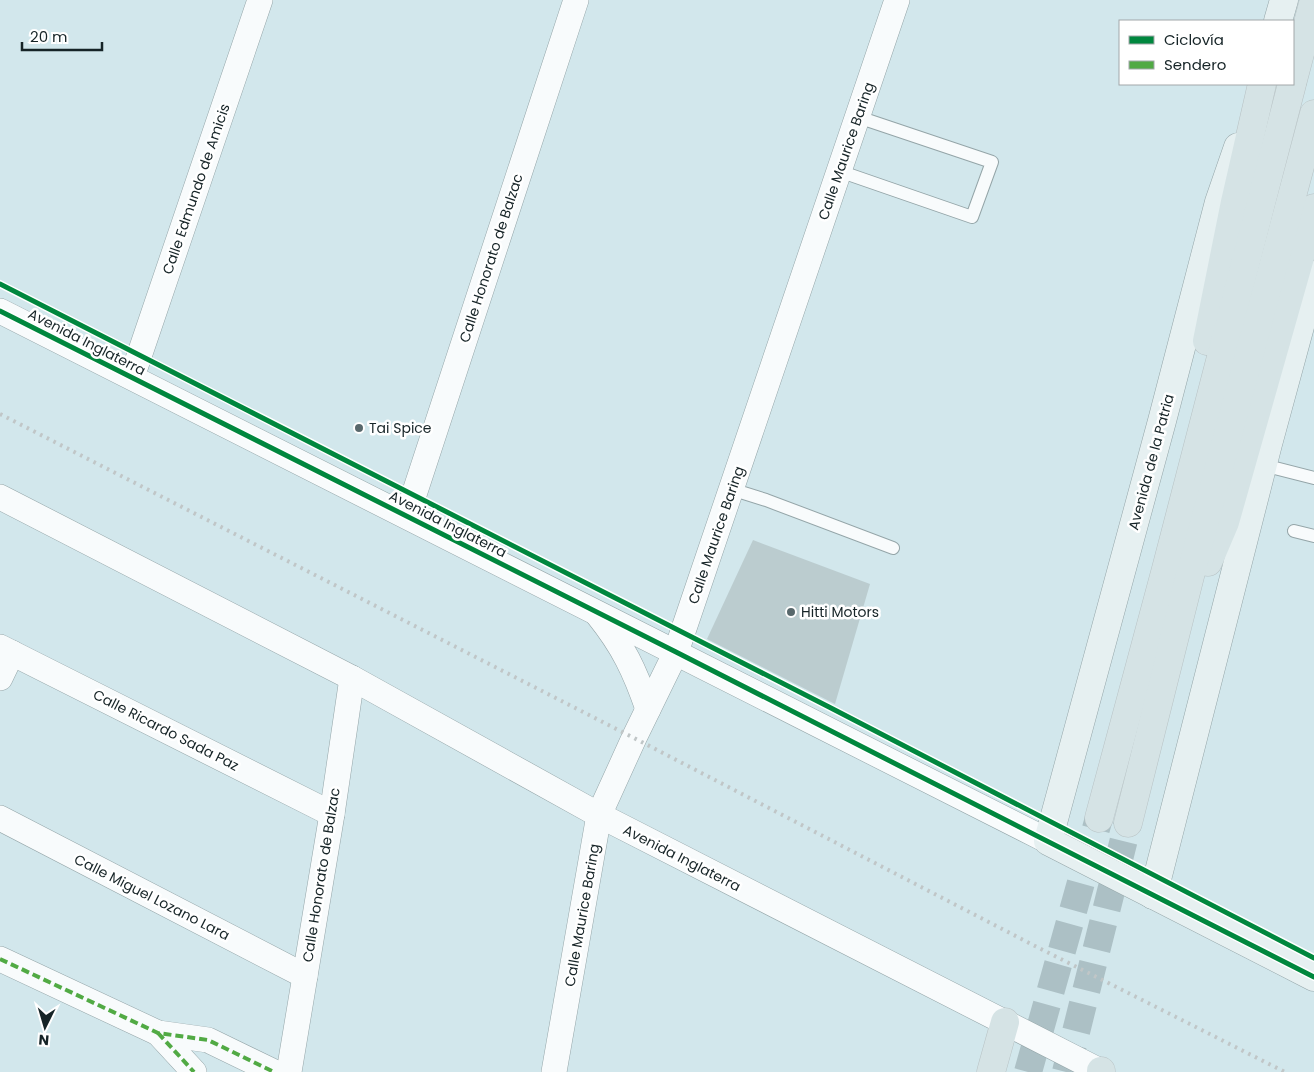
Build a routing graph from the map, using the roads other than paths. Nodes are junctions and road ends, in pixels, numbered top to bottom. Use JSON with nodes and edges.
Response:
{"nodes":[{"id":1,"x":260,"y":0,"type":"edge"},
{"id":2,"x":576,"y":0,"type":"edge"},
{"id":3,"x":897,"y":0,"type":"edge"},
{"id":4,"x":1284,"y":0,"type":"edge"},
{"id":5,"x":1314,"y":0,"type":"edge"},
{"id":6,"x":1278,"y":20,"type":"edge"},
{"id":7,"x":1294,"y":76,"type":"edge"},
{"id":8,"x":1261,"y":85,"type":"edge"},
{"id":9,"x":1261,"y":85,"type":"edge"},
{"id":10,"x":1292,"y":85,"type":"edge"},
{"id":11,"x":1314,"y":114,"type":"edge"},
{"id":12,"x":858,"y":117,"type":"junction"},
{"id":13,"x":839,"y":171,"type":"junction"},
{"id":14,"x":1314,"y":208,"type":"edge"},
{"id":15,"x":1313,"y":281,"type":"edge"},
{"id":16,"x":0,"y":311,"type":"edge"},
{"id":17,"x":132,"y":377,"type":"junction"},
{"id":18,"x":1263,"y":465,"type":"junction"},
{"id":19,"x":1314,"y":478,"type":"edge"},
{"id":20,"x":731,"y":489,"type":"junction"},
{"id":21,"x":0,"y":497,"type":"edge"},
{"id":22,"x":407,"y":516,"type":"junction"},
{"id":23,"x":1294,"y":531,"type":"dead end"},
{"id":24,"x":1314,"y":536,"type":"edge"},
{"id":25,"x":893,"y":548,"type":"dead end"},
{"id":26,"x":595,"y":611,"type":"junction"},
{"id":27,"x":1162,"y":635,"type":"junction"},
{"id":28,"x":6,"y":650,"type":"edge"},
{"id":29,"x":676,"y":652,"type":"junction"},
{"id":30,"x":0,"y":678,"type":"edge"},
{"id":31,"x":352,"y":678,"type":"junction"},
{"id":32,"x":648,"y":709,"type":"junction"},
{"id":33,"x":332,"y":814,"type":"junction"},
{"id":34,"x":599,"y":815,"type":"junction"},
{"id":35,"x":0,"y":818,"type":"edge"},
{"id":36,"x":1098,"y":818,"type":"tunnel mouth"},
{"id":37,"x":1128,"y":823,"type":"tunnel mouth"},
{"id":38,"x":1048,"y":841,"type":"junction"},
{"id":39,"x":1153,"y":895,"type":"junction"},
{"id":40,"x":0,"y":959,"type":"edge"},
{"id":41,"x":305,"y":976,"type":"junction"},
{"id":42,"x":1314,"y":977,"type":"edge"},
{"id":43,"x":1005,"y":1022,"type":"junction"},
{"id":44,"x":158,"y":1033,"type":"junction"},
{"id":45,"x":194,"y":1072,"type":"edge"},
{"id":46,"x":274,"y":1072,"type":"edge"},
{"id":47,"x":289,"y":1072,"type":"edge"},
{"id":48,"x":554,"y":1072,"type":"edge"},
{"id":49,"x":991,"y":1072,"type":"edge"},
{"id":50,"x":1102,"y":1072,"type":"edge"}],
"edges":[{"from":1,"to":17,"type":"street","name":"Calle Edmundo de Amicis"},
{"from":2,"to":22,"type":"street","name":"Calle Honorato de Balzac"},
{"from":3,"to":12,"type":"street","name":"Calle Maurice Baring"},
{"from":4,"to":6,"type":"street"},
{"from":5,"to":7,"type":"main road"},
{"from":8,"to":27,"type":"main road"},
{"from":9,"to":38,"type":"street","name":"Avenida de la Patria"},
{"from":10,"to":27,"type":"main road"},
{"from":11,"to":27,"type":"main road"},
{"from":12,"to":13,"type":"street","name":"Calle Maurice Baring"},
{"from":12,"to":13,"type":"lane"},
{"from":13,"to":20,"type":"street","name":"Calle Maurice Baring"},
{"from":14,"to":27,"type":"main road"},
{"from":15,"to":18,"type":"street"},
{"from":16,"to":17,"type":"street","name":"Avenida Inglaterra"},
{"from":17,"to":22,"type":"street","name":"Avenida Inglaterra"},
{"from":18,"to":19,"type":"lane"},
{"from":18,"to":39,"type":"street"},
{"from":20,"to":25,"type":"lane"},
{"from":20,"to":29,"type":"street","name":"Calle Maurice Baring"},
{"from":21,"to":31,"type":"street","name":"Avenida Inglaterra"},
{"from":22,"to":26,"type":"street","name":"Avenida Inglaterra"},
{"from":23,"to":24,"type":"lane"},
{"from":26,"to":29,"type":"street","name":"Avenida Inglaterra"},
{"from":26,"to":32,"type":"street"},
{"from":27,"to":36,"type":"main road"},
{"from":27,"to":37,"type":"main road"},
{"from":28,"to":30,"type":"street"},
{"from":28,"to":33,"type":"street","name":"Calle Ricardo Sada Paz"},
{"from":29,"to":32,"type":"street","name":"Calle Maurice Baring"},
{"from":29,"to":38,"type":"street","name":"Avenida Inglaterra"},
{"from":31,"to":33,"type":"street","name":"Calle Honorato de Balzac"},
{"from":31,"to":34,"type":"street","name":"Avenida Inglaterra"},
{"from":32,"to":34,"type":"street","name":"Calle Maurice Baring"},
{"from":33,"to":41,"type":"street","name":"Calle Honorato de Balzac"},
{"from":34,"to":43,"type":"street","name":"Avenida Inglaterra"},
{"from":34,"to":48,"type":"street","name":"Calle Maurice Baring"},
{"from":35,"to":41,"type":"street","name":"Calle Miguel Lozano Lara"},
{"from":38,"to":39,"type":"street","name":"Avenida Inglaterra"},
{"from":39,"to":42,"type":"street","name":"Avenida Inglaterra"},
{"from":40,"to":44,"type":"street"},
{"from":41,"to":47,"type":"street","name":"Calle Honorato de Balzac"},
{"from":43,"to":49,"type":"main road"},
{"from":43,"to":50,"type":"street","name":"Avenida Inglaterra"},
{"from":44,"to":45,"type":"street"},
{"from":44,"to":46,"type":"street"}]}
